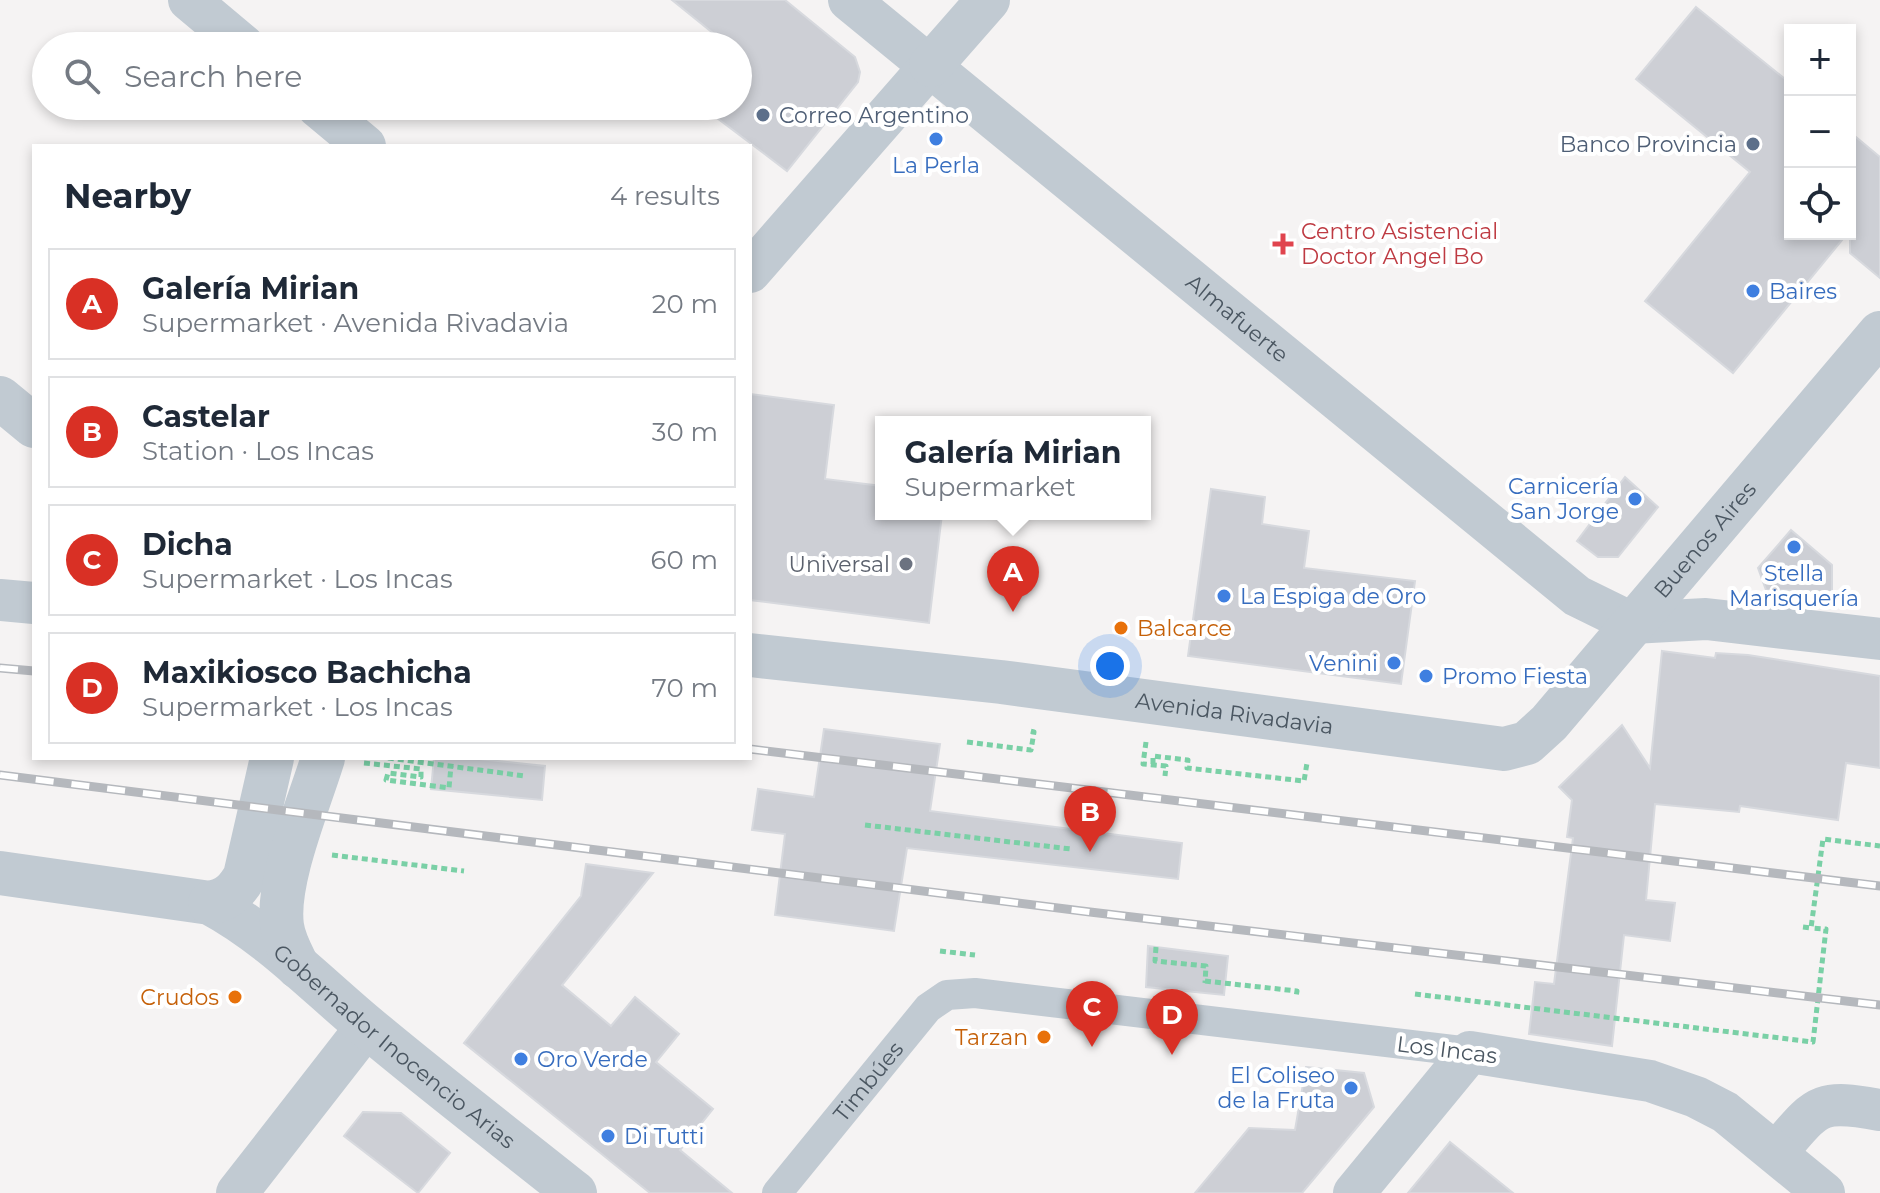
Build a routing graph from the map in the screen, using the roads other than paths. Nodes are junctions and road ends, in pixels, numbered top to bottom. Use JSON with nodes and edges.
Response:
{"nodes":[{"id":1,"x":189,"y":0,"type":"edge"},
{"id":2,"x":849,"y":0,"type":"edge"},
{"id":3,"x":988,"y":0,"type":"edge"},
{"id":4,"x":227,"y":32,"type":"edge"},
{"id":5,"x":931,"y":65,"type":"junction"},
{"id":6,"x":334,"y":120,"type":"edge"},
{"id":7,"x":363,"y":144,"type":"edge"},
{"id":8,"x":752,"y":270,"type":"edge"},
{"id":9,"x":1880,"y":333,"type":"edge"},
{"id":10,"x":0,"y":398,"type":"edge"},
{"id":11,"x":32,"y":424,"type":"edge"},
{"id":12,"x":0,"y":600,"type":"edge"},
{"id":13,"x":32,"y":603,"type":"edge"},
{"id":14,"x":1632,"y":623,"type":"junction"},
{"id":15,"x":1880,"y":639,"type":"edge"},
{"id":16,"x":752,"y":655,"type":"edge"},
{"id":17,"x":1527,"y":743,"type":"joint"},
{"id":18,"x":272,"y":760,"type":"edge"},
{"id":19,"x":343,"y":760,"type":"edge"},
{"id":20,"x":0,"y":873,"type":"edge"},
{"id":21,"x":210,"y":903,"type":"junction"},
{"id":22,"x":298,"y":967,"type":"junction"},
{"id":23,"x":975,"y":993,"type":"joint"},
{"id":24,"x":367,"y":1026,"type":"junction"},
{"id":25,"x":1470,"y":1052,"type":"junction"},
{"id":26,"x":1880,"y":1110,"type":"edge"},
{"id":27,"x":1776,"y":1153,"type":"junction"},
{"id":28,"x":237,"y":1193,"type":"edge"},
{"id":29,"x":575,"y":1193,"type":"edge"},
{"id":30,"x":777,"y":1193,"type":"edge"},
{"id":31,"x":1354,"y":1193,"type":"edge"},
{"id":32,"x":1824,"y":1193,"type":"edge"}],
"edges":[{"from":1,"to":4,"type":"street"},
{"from":2,"to":5,"type":"street","name":"Almafuerte"},
{"from":3,"to":5,"type":"street"},
{"from":5,"to":8,"type":"street"},
{"from":5,"to":14,"type":"street","name":"Almafuerte"},
{"from":6,"to":7,"type":"street"},
{"from":9,"to":14,"type":"street","name":"Buenos Aires"},
{"from":10,"to":11,"type":"street"},
{"from":12,"to":13,"type":"street"},
{"from":14,"to":15,"type":"street"},
{"from":14,"to":17,"type":"street","name":"Buenos Aires"},
{"from":16,"to":17,"type":"street","name":"Avenida Rivadavia"},
{"from":18,"to":21,"type":"street"},
{"from":19,"to":22,"type":"street"},
{"from":20,"to":21,"type":"street"},
{"from":21,"to":22,"type":"street","name":"Gobernador Inocencio Arias"},
{"from":22,"to":24,"type":"street","name":"Gobernador Inocencio Arias"},
{"from":23,"to":25,"type":"street","name":"Los Incas"},
{"from":23,"to":30,"type":"street","name":"Timbúes"},
{"from":24,"to":28,"type":"street"},
{"from":24,"to":29,"type":"street","name":"Gobernador Inocencio Arias"},
{"from":25,"to":27,"type":"street","name":"Los Incas"},
{"from":25,"to":31,"type":"street"},
{"from":26,"to":27,"type":"street"},
{"from":27,"to":32,"type":"street","name":"Los Incas"}]}
